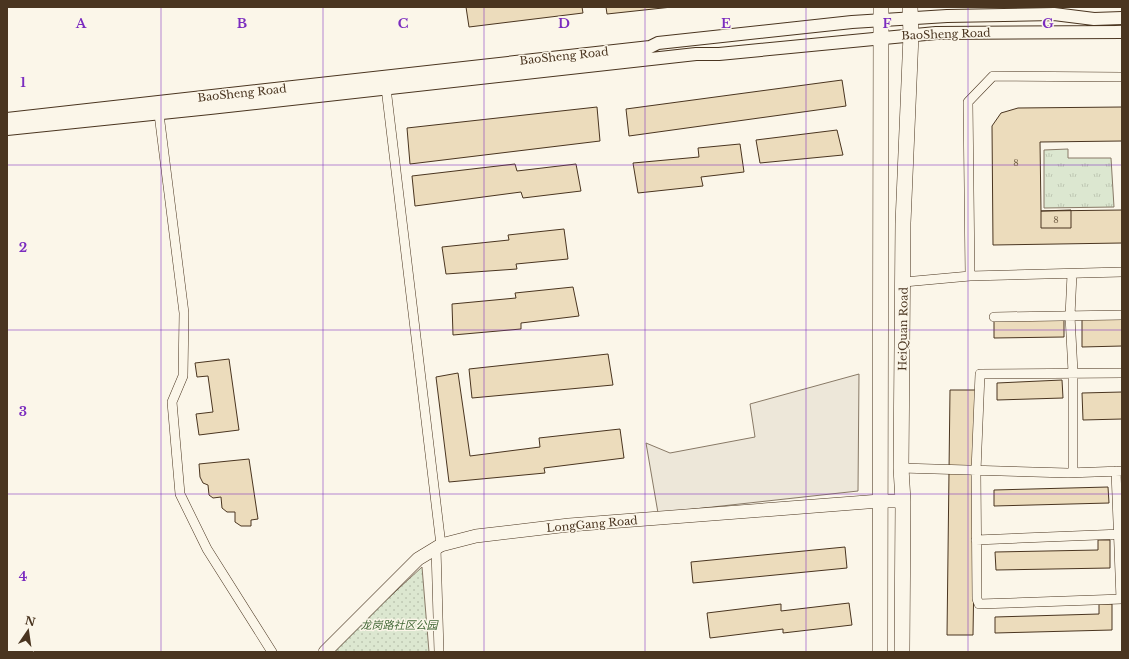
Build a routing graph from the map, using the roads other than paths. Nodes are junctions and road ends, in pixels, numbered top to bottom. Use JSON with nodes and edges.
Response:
{"nodes":[{"id":1,"x":911,"y":13,"type":"edge"},
{"id":2,"x":881,"y":14,"type":"edge"},
{"id":3,"x":1122,"y":18,"type":"edge"},
{"id":4,"x":1122,"y":32,"type":"edge"},
{"id":5,"x":911,"y":35,"type":"junction"},
{"id":6,"x":881,"y":38,"type":"junction"},
{"id":7,"x":1122,"y":77,"type":"edge"},
{"id":8,"x":386,"y":88,"type":"junction"},
{"id":9,"x":159,"y":114,"type":"junction"},
{"id":10,"x":7,"y":119,"type":"edge"},
{"id":11,"x":7,"y":129,"type":"edge"},
{"id":12,"x":1122,"y":272,"type":"edge"},
{"id":13,"x":1072,"y":274,"type":"junction"},
{"id":14,"x":970,"y":276,"type":"junction"},
{"id":15,"x":904,"y":282,"type":"junction"},
{"id":16,"x":1122,"y":315,"type":"edge"},
{"id":17,"x":1068,"y":316,"type":"junction"},
{"id":18,"x":994,"y":317,"type":"dead end"},
{"id":19,"x":1073,"y":372,"type":"junction"},
{"id":20,"x":1122,"y":373,"type":"edge"},
{"id":21,"x":901,"y":468,"type":"junction"},
{"id":22,"x":976,"y":471,"type":"junction"},
{"id":23,"x":1119,"y":471,"type":"edge"},
{"id":24,"x":1073,"y":473,"type":"junction"},
{"id":25,"x":880,"y":501,"type":"junction"},
{"id":26,"x":903,"y":501,"type":"junction"},
{"id":27,"x":1120,"y":534,"type":"edge"},
{"id":28,"x":976,"y":540,"type":"junction"},
{"id":29,"x":438,"y":547,"type":"junction"},
{"id":30,"x":1121,"y":599,"type":"edge"},
{"id":31,"x":272,"y":652,"type":"edge"},
{"id":32,"x":324,"y":652,"type":"edge"},
{"id":33,"x":439,"y":652,"type":"edge"},
{"id":34,"x":880,"y":652,"type":"edge"},
{"id":35,"x":902,"y":652,"type":"edge"}],
"edges":[{"from":1,"to":2,"type":"street","name":"BaoSheng Road"},
{"from":1,"to":3,"type":"street","name":"BaoSheng Road"},
{"from":1,"to":5,"type":"main road","name":"HeiQuan Road"},
{"from":2,"to":6,"type":"main road","name":"HeiQuan Road"},
{"from":2,"to":10,"type":"street","name":"BaoSheng Road"},
{"from":4,"to":5,"type":"street","name":"BaoSheng Road"},
{"from":5,"to":6,"type":"street","name":"BaoSheng Road"},
{"from":5,"to":15,"type":"main road","name":"HeiQuan Road"},
{"from":6,"to":8,"type":"street","name":"BaoSheng Road"},
{"from":6,"to":25,"type":"main road","name":"HeiQuan Road"},
{"from":7,"to":14,"type":"street"},
{"from":8,"to":9,"type":"street","name":"BaoSheng Road"},
{"from":8,"to":29,"type":"street"},
{"from":9,"to":11,"type":"street","name":"BaoSheng Road"},
{"from":9,"to":31,"type":"street"},
{"from":12,"to":13,"type":"street"},
{"from":13,"to":14,"type":"street"},
{"from":13,"to":17,"type":"street"},
{"from":14,"to":15,"type":"street"},
{"from":15,"to":21,"type":"main road","name":"HeiQuan Road"},
{"from":16,"to":17,"type":"street"},
{"from":17,"to":18,"type":"street"},
{"from":17,"to":19,"type":"street"},
{"from":19,"to":20,"type":"street"},
{"from":19,"to":22,"type":"street"},
{"from":19,"to":24,"type":"street"},
{"from":21,"to":22,"type":"street"},
{"from":21,"to":26,"type":"main road","name":"HeiQuan Road"},
{"from":22,"to":24,"type":"street"},
{"from":22,"to":28,"type":"street"},
{"from":23,"to":24,"type":"street"},
{"from":23,"to":27,"type":"street"},
{"from":25,"to":26,"type":"main road","name":"LongGang Road"},
{"from":25,"to":29,"type":"main road","name":"LongGang Road"},
{"from":25,"to":34,"type":"main road","name":"HeiQuan Road"},
{"from":26,"to":35,"type":"main road","name":"HeiQuan Road"},
{"from":27,"to":28,"type":"street"},
{"from":27,"to":30,"type":"street"},
{"from":28,"to":30,"type":"street"},
{"from":29,"to":32,"type":"main road","name":"LongGang Road"},
{"from":29,"to":33,"type":"street"}]}
